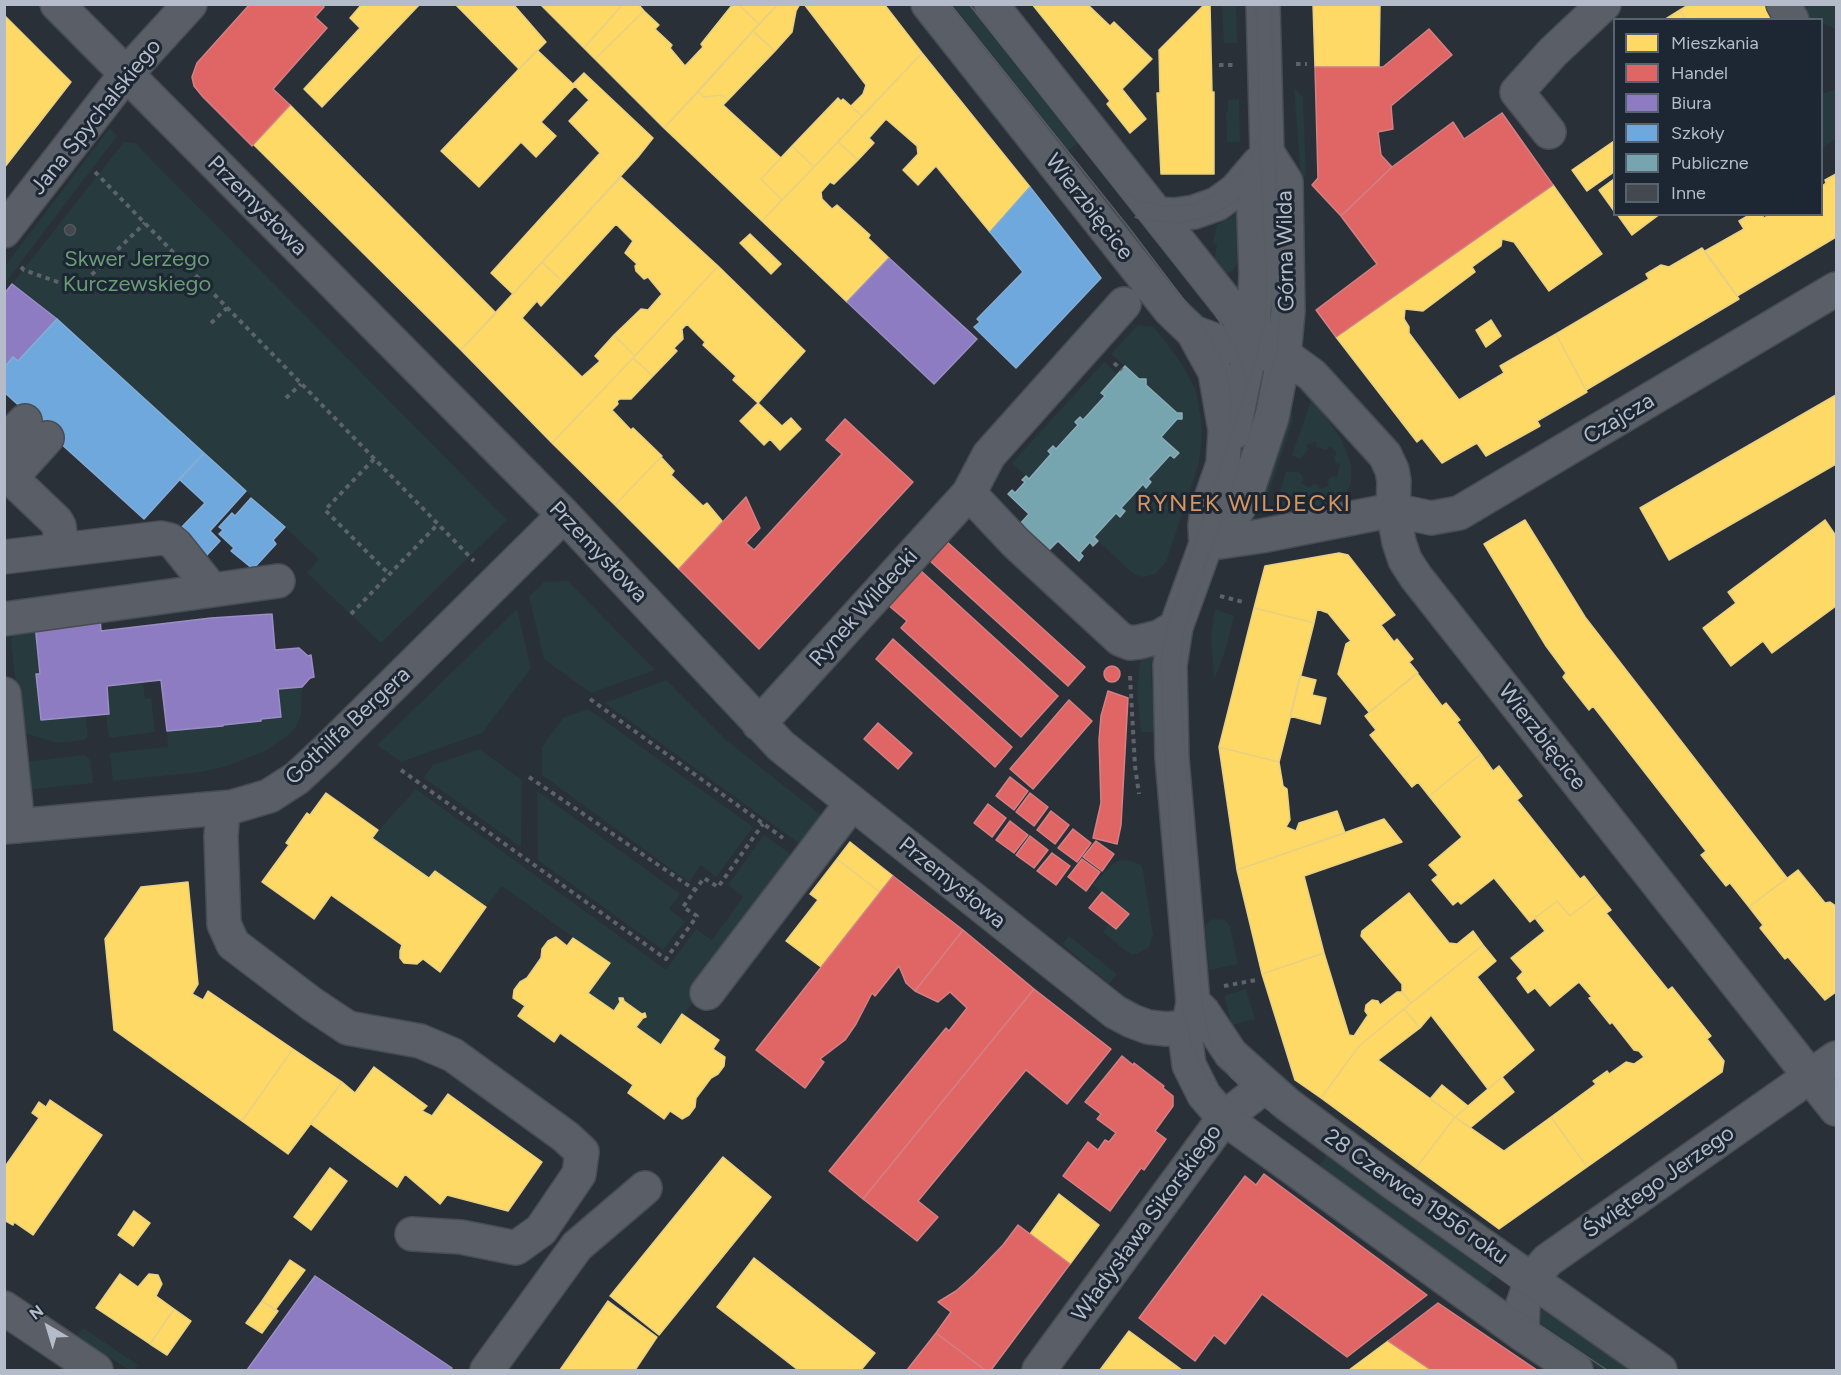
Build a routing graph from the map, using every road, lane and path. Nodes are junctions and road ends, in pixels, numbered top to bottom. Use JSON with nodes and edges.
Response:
{"nodes":[{"id":1,"x":57,"y":4,"type":"edge"},
{"id":2,"x":190,"y":4,"type":"edge"},
{"id":3,"x":928,"y":4,"type":"edge"},
{"id":4,"x":991,"y":4,"type":"edge"},
{"id":5,"x":1263,"y":4,"type":"edge"},
{"id":6,"x":1604,"y":4,"type":"edge"},
{"id":7,"x":1783,"y":4,"type":"edge"},
{"id":8,"x":1791,"y":18,"type":"edge"},
{"id":9,"x":126,"y":74,"type":"junction"},
{"id":10,"x":1549,"y":132,"type":"dead end"},
{"id":11,"x":1267,"y":152,"type":"junction"},
{"id":12,"x":96,"y":172,"type":"dead end"},
{"id":13,"x":1157,"y":214,"type":"junction"},
{"id":14,"x":145,"y":223,"type":"junction"},
{"id":15,"x":4,"y":231,"type":"edge"},
{"id":16,"x":21,"y":267,"type":"dead end"},
{"id":17,"x":1256,"y":275,"type":"junction"},
{"id":18,"x":1836,"y":290,"type":"edge"},
{"id":19,"x":1219,"y":292,"type":"junction"},
{"id":20,"x":1124,"y":304,"type":"dead end"},
{"id":21,"x":227,"y":308,"type":"junction"},
{"id":22,"x":211,"y":322,"type":"dead end"},
{"id":23,"x":1192,"y":332,"type":"junction"},
{"id":24,"x":1251,"y":343,"type":"junction"},
{"id":25,"x":1284,"y":355,"type":"junction"},
{"id":26,"x":301,"y":384,"type":"junction"},
{"id":27,"x":286,"y":398,"type":"dead end"},
{"id":28,"x":25,"y":434,"type":"edge"},
{"id":29,"x":374,"y":459,"type":"junction"},
{"id":30,"x":1223,"y":464,"type":"junction"},
{"id":31,"x":7,"y":479,"type":"edge"},
{"id":32,"x":969,"y":493,"type":"junction"},
{"id":33,"x":1393,"y":510,"type":"junction"},
{"id":34,"x":564,"y":515,"type":"junction"},
{"id":35,"x":438,"y":524,"type":"junction"},
{"id":36,"x":1206,"y":544,"type":"junction"},
{"id":37,"x":62,"y":549,"type":"junction"},
{"id":38,"x":4,"y":557,"type":"edge"},
{"id":39,"x":476,"y":563,"type":"dead end"},
{"id":40,"x":389,"y":574,"type":"junction"},
{"id":41,"x":278,"y":581,"type":"dead end"},
{"id":42,"x":212,"y":590,"type":"junction"},
{"id":43,"x":351,"y":614,"type":"dead end"},
{"id":44,"x":4,"y":619,"type":"edge"},
{"id":45,"x":1176,"y":627,"type":"junction"},
{"id":46,"x":1129,"y":673,"type":"dead end"},
{"id":47,"x":590,"y":699,"type":"dead end"},
{"id":48,"x":5,"y":701,"type":"edge"},
{"id":49,"x":759,"y":724,"type":"junction"},
{"id":50,"x":400,"y":770,"type":"dead end"},
{"id":51,"x":529,"y":777,"type":"dead end"},
{"id":52,"x":1140,"y":800,"type":"dead end"},
{"id":53,"x":852,"y":803,"type":"junction"},
{"id":54,"x":223,"y":808,"type":"junction"},
{"id":55,"x":763,"y":824,"type":"junction"},
{"id":56,"x":11,"y":827,"type":"edge"},
{"id":57,"x":811,"y":858,"type":"junction"},
{"id":58,"x":695,"y":890,"type":"junction"},
{"id":59,"x":1256,"y":981,"type":"dead end"},
{"id":60,"x":1221,"y":986,"type":"dead end"},
{"id":61,"x":707,"y":993,"type":"dead end"},
{"id":62,"x":1190,"y":1014,"type":"junction"},
{"id":63,"x":1823,"y":1067,"type":"edge"},
{"id":64,"x":1266,"y":1086,"type":"junction"},
{"id":65,"x":1836,"y":1109,"type":"edge"},
{"id":66,"x":1224,"y":1118,"type":"junction"},
{"id":67,"x":645,"y":1188,"type":"dead end"},
{"id":68,"x":412,"y":1234,"type":"dead end"},
{"id":69,"x":1532,"y":1278,"type":"junction"},
{"id":70,"x":4,"y":1308,"type":"edge"},
{"id":71,"x":1522,"y":1334,"type":"junction"},
{"id":72,"x":96,"y":1371,"type":"edge"},
{"id":73,"x":487,"y":1371,"type":"edge"},
{"id":74,"x":1039,"y":1371,"type":"edge"},
{"id":75,"x":1576,"y":1371,"type":"edge"},
{"id":76,"x":1660,"y":1371,"type":"edge"}],
"edges":[{"from":1,"to":9,"type":"street","name":"Przemysłowa"},
{"from":2,"to":9,"type":"street","name":"Jana Spychalskiego"},
{"from":3,"to":23,"type":"street","name":"Wierzbięcice"},
{"from":4,"to":13,"type":"street"},
{"from":5,"to":11,"type":"street","name":"Górna Wilda"},
{"from":6,"to":10,"type":"street"},
{"from":7,"to":8,"type":"street"},
{"from":9,"to":15,"type":"street","name":"Jana Spychalskiego"},
{"from":9,"to":34,"type":"street","name":"Przemysłowa"},
{"from":11,"to":13,"type":"street"},
{"from":11,"to":17,"type":"street","name":"Górna Wilda"},
{"from":11,"to":25,"type":"street","name":"Górna Wilda"},
{"from":12,"to":14,"type":"path"},
{"from":13,"to":19,"type":"street"},
{"from":14,"to":16,"type":"path"},
{"from":14,"to":21,"type":"path"},
{"from":17,"to":19,"type":"street"},
{"from":17,"to":24,"type":"street","name":"Górna Wilda"},
{"from":18,"to":33,"type":"street","name":"Czajcza"},
{"from":19,"to":24,"type":"street"},
{"from":20,"to":32,"type":"street","name":"Rynek Wildecki"},
{"from":21,"to":22,"type":"path"},
{"from":21,"to":26,"type":"path"},
{"from":23,"to":24,"type":"street","name":"Wierzbięcice"},
{"from":23,"to":30,"type":"street"},
{"from":24,"to":25,"type":"street","name":"Wierzbięcice"},
{"from":24,"to":30,"type":"street"},
{"from":25,"to":33,"type":"street","name":"Wierzbięcice"},
{"from":25,"to":36,"type":"street"},
{"from":26,"to":27,"type":"path"},
{"from":26,"to":29,"type":"path"},
{"from":28,"to":31,"type":"street"},
{"from":29,"to":35,"type":"path"},
{"from":29,"to":40,"type":"path"},
{"from":30,"to":36,"type":"street"},
{"from":31,"to":37,"type":"street"},
{"from":32,"to":45,"type":"street"},
{"from":32,"to":49,"type":"street","name":"Rynek Wildecki"},
{"from":33,"to":36,"type":"street"},
{"from":33,"to":63,"type":"street","name":"Wierzbięcice"},
{"from":34,"to":49,"type":"street","name":"Przemysłowa"},
{"from":34,"to":54,"type":"street","name":"Gothilfa Bergera"},
{"from":35,"to":39,"type":"path"},
{"from":35,"to":40,"type":"path"},
{"from":36,"to":45,"type":"street"},
{"from":37,"to":38,"type":"street"},
{"from":37,"to":42,"type":"street"},
{"from":40,"to":43,"type":"path"},
{"from":41,"to":42,"type":"street"},
{"from":42,"to":44,"type":"street"},
{"from":45,"to":62,"type":"street"},
{"from":46,"to":52,"type":"path"},
{"from":47,"to":55,"type":"path"},
{"from":48,"to":56,"type":"street"},
{"from":49,"to":53,"type":"street","name":"Przemysłowa"},
{"from":50,"to":58,"type":"path"},
{"from":51,"to":58,"type":"path"},
{"from":53,"to":57,"type":"street"},
{"from":53,"to":62,"type":"street","name":"Przemysłowa"},
{"from":54,"to":56,"type":"street","name":"Gothilfa Bergera"},
{"from":54,"to":68,"type":"street"},
{"from":55,"to":57,"type":"path"},
{"from":55,"to":58,"type":"path"},
{"from":57,"to":61,"type":"street"},
{"from":59,"to":60,"type":"path"},
{"from":62,"to":64,"type":"street","name":"28 Czerwca 1956 roku"},
{"from":62,"to":66,"type":"street"},
{"from":63,"to":65,"type":"street","name":"Wierzbięcice"},
{"from":63,"to":69,"type":"street","name":"Świętego Jerzego"},
{"from":64,"to":66,"type":"street","name":"Władysława Sikorskiego"},
{"from":64,"to":69,"type":"street","name":"28 Czerwca 1956 roku"},
{"from":66,"to":71,"type":"street"},
{"from":66,"to":74,"type":"street","name":"Władysława Sikorskiego"},
{"from":67,"to":73,"type":"street"},
{"from":69,"to":71,"type":"street","name":"Świętego Jerzego"},
{"from":69,"to":76,"type":"street","name":"28 Czerwca 1956 roku"},
{"from":70,"to":72,"type":"street"},
{"from":71,"to":75,"type":"street"}]}
